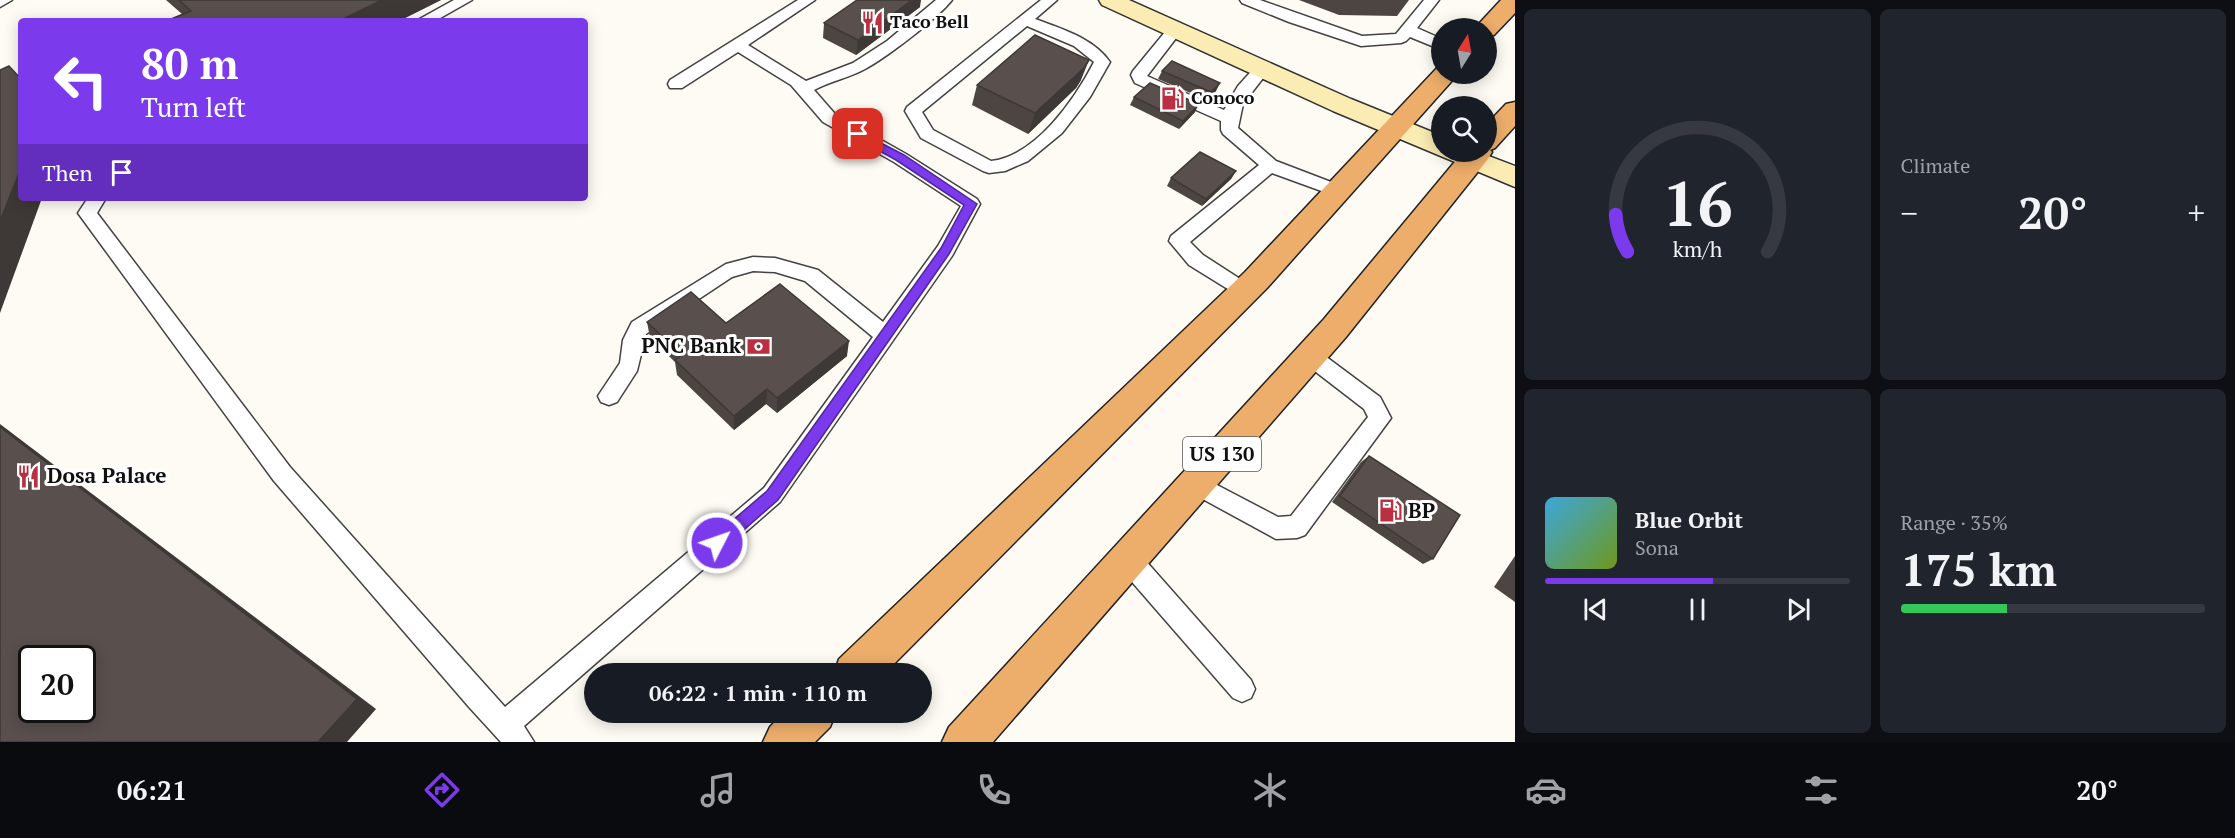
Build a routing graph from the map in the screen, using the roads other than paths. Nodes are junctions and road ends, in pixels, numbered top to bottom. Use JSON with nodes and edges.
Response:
{"nodes":[{"id":1,"x":5,"y":0,"type":"edge"},
{"id":2,"x":465,"y":0,"type":"edge"},
{"id":3,"x":808,"y":0,"type":"edge"},
{"id":4,"x":945,"y":0,"type":"edge"},
{"id":5,"x":1050,"y":0,"type":"edge"},
{"id":6,"x":1247,"y":0,"type":"edge"},
{"id":7,"x":1432,"y":0,"type":"edge"},
{"id":8,"x":1114,"y":1,"type":"edge"},
{"id":9,"x":1508,"y":2,"type":"edge"},
{"id":10,"x":0,"y":3,"type":"edge"},
{"id":11,"x":429,"y":18,"type":"edge"},
{"id":12,"x":1495,"y":18,"type":"edge"},
{"id":13,"x":1025,"y":21,"type":"junction"},
{"id":14,"x":1175,"y":29,"type":"junction"},
{"id":15,"x":1408,"y":30,"type":"junction"},
{"id":16,"x":1431,"y":40,"type":"edge"},
{"id":17,"x":738,"y":45,"type":"junction"},
{"id":18,"x":1262,"y":69,"type":"junction"},
{"id":19,"x":676,"y":84,"type":"dead end"},
{"id":20,"x":1436,"y":84,"type":"edge"},
{"id":21,"x":804,"y":89,"type":"junction"},
{"id":22,"x":1515,"y":110,"type":"edge"},
{"id":23,"x":1229,"y":118,"type":"junction"},
{"id":24,"x":1497,"y":125,"type":"edge"},
{"id":25,"x":1395,"y":127,"type":"junction"},
{"id":26,"x":927,"y":134,"type":"junction"},
{"id":27,"x":1431,"y":138,"type":"edge"},
{"id":28,"x":900,"y":158,"type":"junction"},
{"id":29,"x":1458,"y":162,"type":"edge"},
{"id":30,"x":1488,"y":162,"type":"edge"},
{"id":31,"x":1270,"y":165,"type":"junction"},
{"id":32,"x":1515,"y":177,"type":"edge"},
{"id":33,"x":1338,"y":191,"type":"junction"},
{"id":34,"x":95,"y":201,"type":"edge"},
{"id":35,"x":1244,"y":291,"type":"junction"},
{"id":36,"x":885,"y":335,"type":"junction"},
{"id":37,"x":1310,"y":356,"type":"junction"},
{"id":38,"x":609,"y":396,"type":"dead end"},
{"id":39,"x":1196,"y":484,"type":"junction"},
{"id":40,"x":1128,"y":559,"type":"junction"},
{"id":41,"x":865,"y":663,"type":"edge"},
{"id":42,"x":1242,"y":689,"type":"dead end"},
{"id":43,"x":804,"y":723,"type":"edge"},
{"id":44,"x":513,"y":734,"type":"edge"},
{"id":45,"x":784,"y":742,"type":"edge"},
{"id":46,"x":964,"y":742,"type":"edge"}],
"edges":[{"from":1,"to":10,"type":"lane"},
{"from":2,"to":11,"type":"lane"},
{"from":3,"to":17,"type":"lane"},
{"from":4,"to":21,"type":"lane"},
{"from":5,"to":13,"type":"lane"},
{"from":6,"to":15,"type":"lane"},
{"from":7,"to":15,"type":"lane"},
{"from":8,"to":14,"type":"main road"},
{"from":9,"to":12,"type":"highway"},
{"from":13,"to":26,"type":"lane"},
{"from":13,"to":26,"type":"lane"},
{"from":14,"to":18,"type":"main road"},
{"from":14,"to":23,"type":"lane"},
{"from":15,"to":16,"type":"lane"},
{"from":17,"to":19,"type":"lane"},
{"from":17,"to":21,"type":"lane"},
{"from":18,"to":23,"type":"lane"},
{"from":18,"to":25,"type":"main road"},
{"from":20,"to":25,"type":"highway"},
{"from":21,"to":28,"type":"lane"},
{"from":22,"to":24,"type":"highway","number":"US 130"},
{"from":23,"to":31,"type":"lane"},
{"from":25,"to":27,"type":"main road"},
{"from":25,"to":33,"type":"highway"},
{"from":26,"to":28,"type":"lane"},
{"from":28,"to":36,"type":"lane"},
{"from":29,"to":37,"type":"highway","number":"US 130"},
{"from":30,"to":32,"type":"main road"},
{"from":31,"to":33,"type":"lane"},
{"from":31,"to":35,"type":"lane"},
{"from":33,"to":35,"type":"highway"},
{"from":34,"to":44,"type":"lane"},
{"from":35,"to":41,"type":"highway"},
{"from":36,"to":38,"type":"lane"},
{"from":36,"to":44,"type":"lane"},
{"from":37,"to":39,"type":"highway","number":"US 130"},
{"from":37,"to":39,"type":"lane"},
{"from":39,"to":40,"type":"highway","number":"US 130"},
{"from":40,"to":42,"type":"lane"},
{"from":40,"to":46,"type":"highway","number":"US 130"},
{"from":43,"to":45,"type":"highway"}]}
